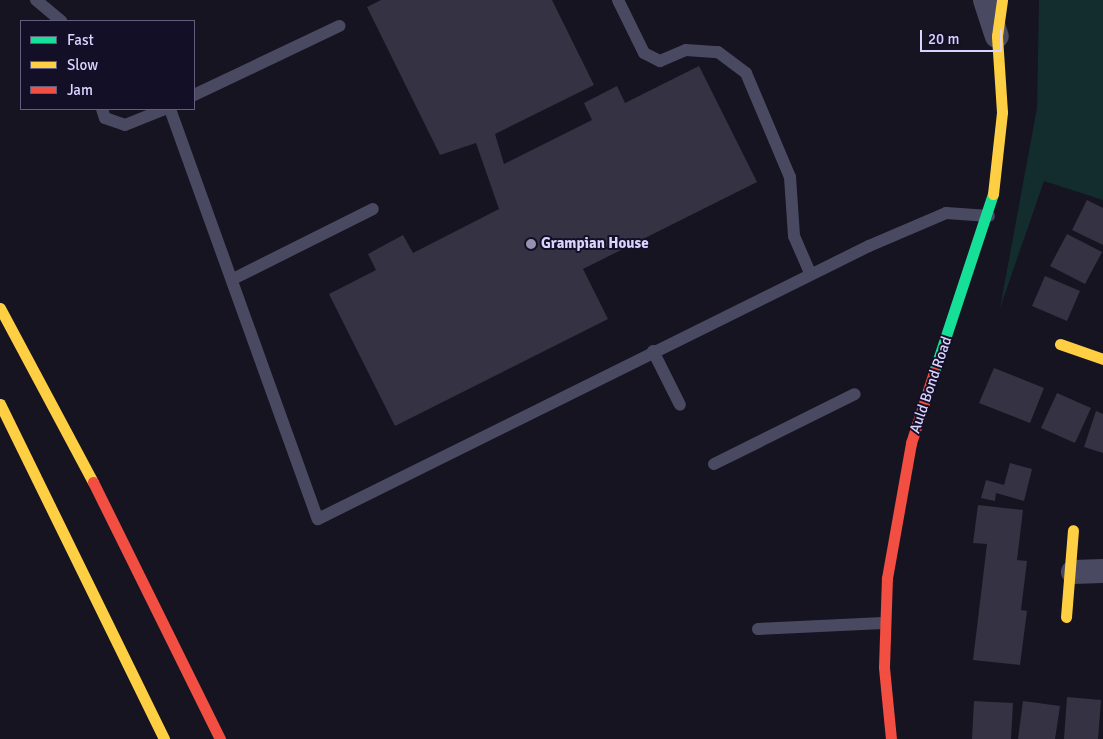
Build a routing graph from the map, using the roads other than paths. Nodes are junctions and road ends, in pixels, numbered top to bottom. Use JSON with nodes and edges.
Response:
{"nodes":[{"id":1,"x":36,"y":0,"type":"edge"},
{"id":2,"x":618,"y":0,"type":"edge"},
{"id":3,"x":985,"y":0,"type":"edge"},
{"id":4,"x":1002,"y":0,"type":"edge"},
{"id":5,"x":60,"y":20,"type":"edge"},
{"id":6,"x":339,"y":26,"type":"dead end"},
{"id":7,"x":997,"y":36,"type":"junction"},
{"id":8,"x":195,"y":95,"type":"edge"},
{"id":9,"x":102,"y":110,"type":"edge"},
{"id":10,"x":162,"y":110,"type":"edge"},
{"id":11,"x":170,"y":110,"type":"edge"},
{"id":12,"x":373,"y":209,"type":"dead end"},
{"id":13,"x":988,"y":216,"type":"junction"},
{"id":14,"x":810,"y":273,"type":"junction"},
{"id":15,"x":235,"y":278,"type":"junction"},
{"id":16,"x":0,"y":308,"type":"edge"},
{"id":17,"x":1060,"y":344,"type":"dead end"},
{"id":18,"x":652,"y":351,"type":"junction"},
{"id":19,"x":1103,"y":359,"type":"edge"},
{"id":20,"x":855,"y":394,"type":"dead end"},
{"id":21,"x":0,"y":404,"type":"edge"},
{"id":22,"x":680,"y":405,"type":"dead end"},
{"id":23,"x":714,"y":464,"type":"dead end"},
{"id":24,"x":1073,"y":530,"type":"dead end"},
{"id":25,"x":1103,"y":571,"type":"edge"},
{"id":26,"x":1073,"y":572,"type":"junction"},
{"id":27,"x":1066,"y":616,"type":"dead end"},
{"id":28,"x":883,"y":622,"type":"junction"},
{"id":29,"x":758,"y":629,"type":"dead end"},
{"id":30,"x":164,"y":739,"type":"edge"},
{"id":31,"x":220,"y":739,"type":"edge"},
{"id":32,"x":891,"y":739,"type":"edge"}],
"edges":[{"from":1,"to":5,"type":"lane"},
{"from":2,"to":14,"type":"lane"},
{"from":3,"to":7,"type":"street","name":"Auld Bond Road"},
{"from":4,"to":7,"type":"main road","name":"Auld Bond Road"},
{"from":6,"to":8,"type":"lane"},
{"from":7,"to":13,"type":"main road","name":"Auld Bond Road"},
{"from":9,"to":10,"type":"lane"},
{"from":11,"to":15,"type":"lane"},
{"from":12,"to":15,"type":"lane"},
{"from":13,"to":14,"type":"lane"},
{"from":13,"to":28,"type":"main road","name":"Auld Bond Road"},
{"from":14,"to":18,"type":"lane"},
{"from":15,"to":18,"type":"lane"},
{"from":16,"to":31,"type":"main road"},
{"from":17,"to":19,"type":"main road"},
{"from":18,"to":22,"type":"lane"},
{"from":20,"to":23,"type":"lane"},
{"from":21,"to":30,"type":"main road"},
{"from":24,"to":26,"type":"main road"},
{"from":25,"to":26,"type":"street"},
{"from":26,"to":27,"type":"main road"},
{"from":28,"to":29,"type":"lane"},
{"from":28,"to":32,"type":"main road","name":"Auld Bond Road"}]}
